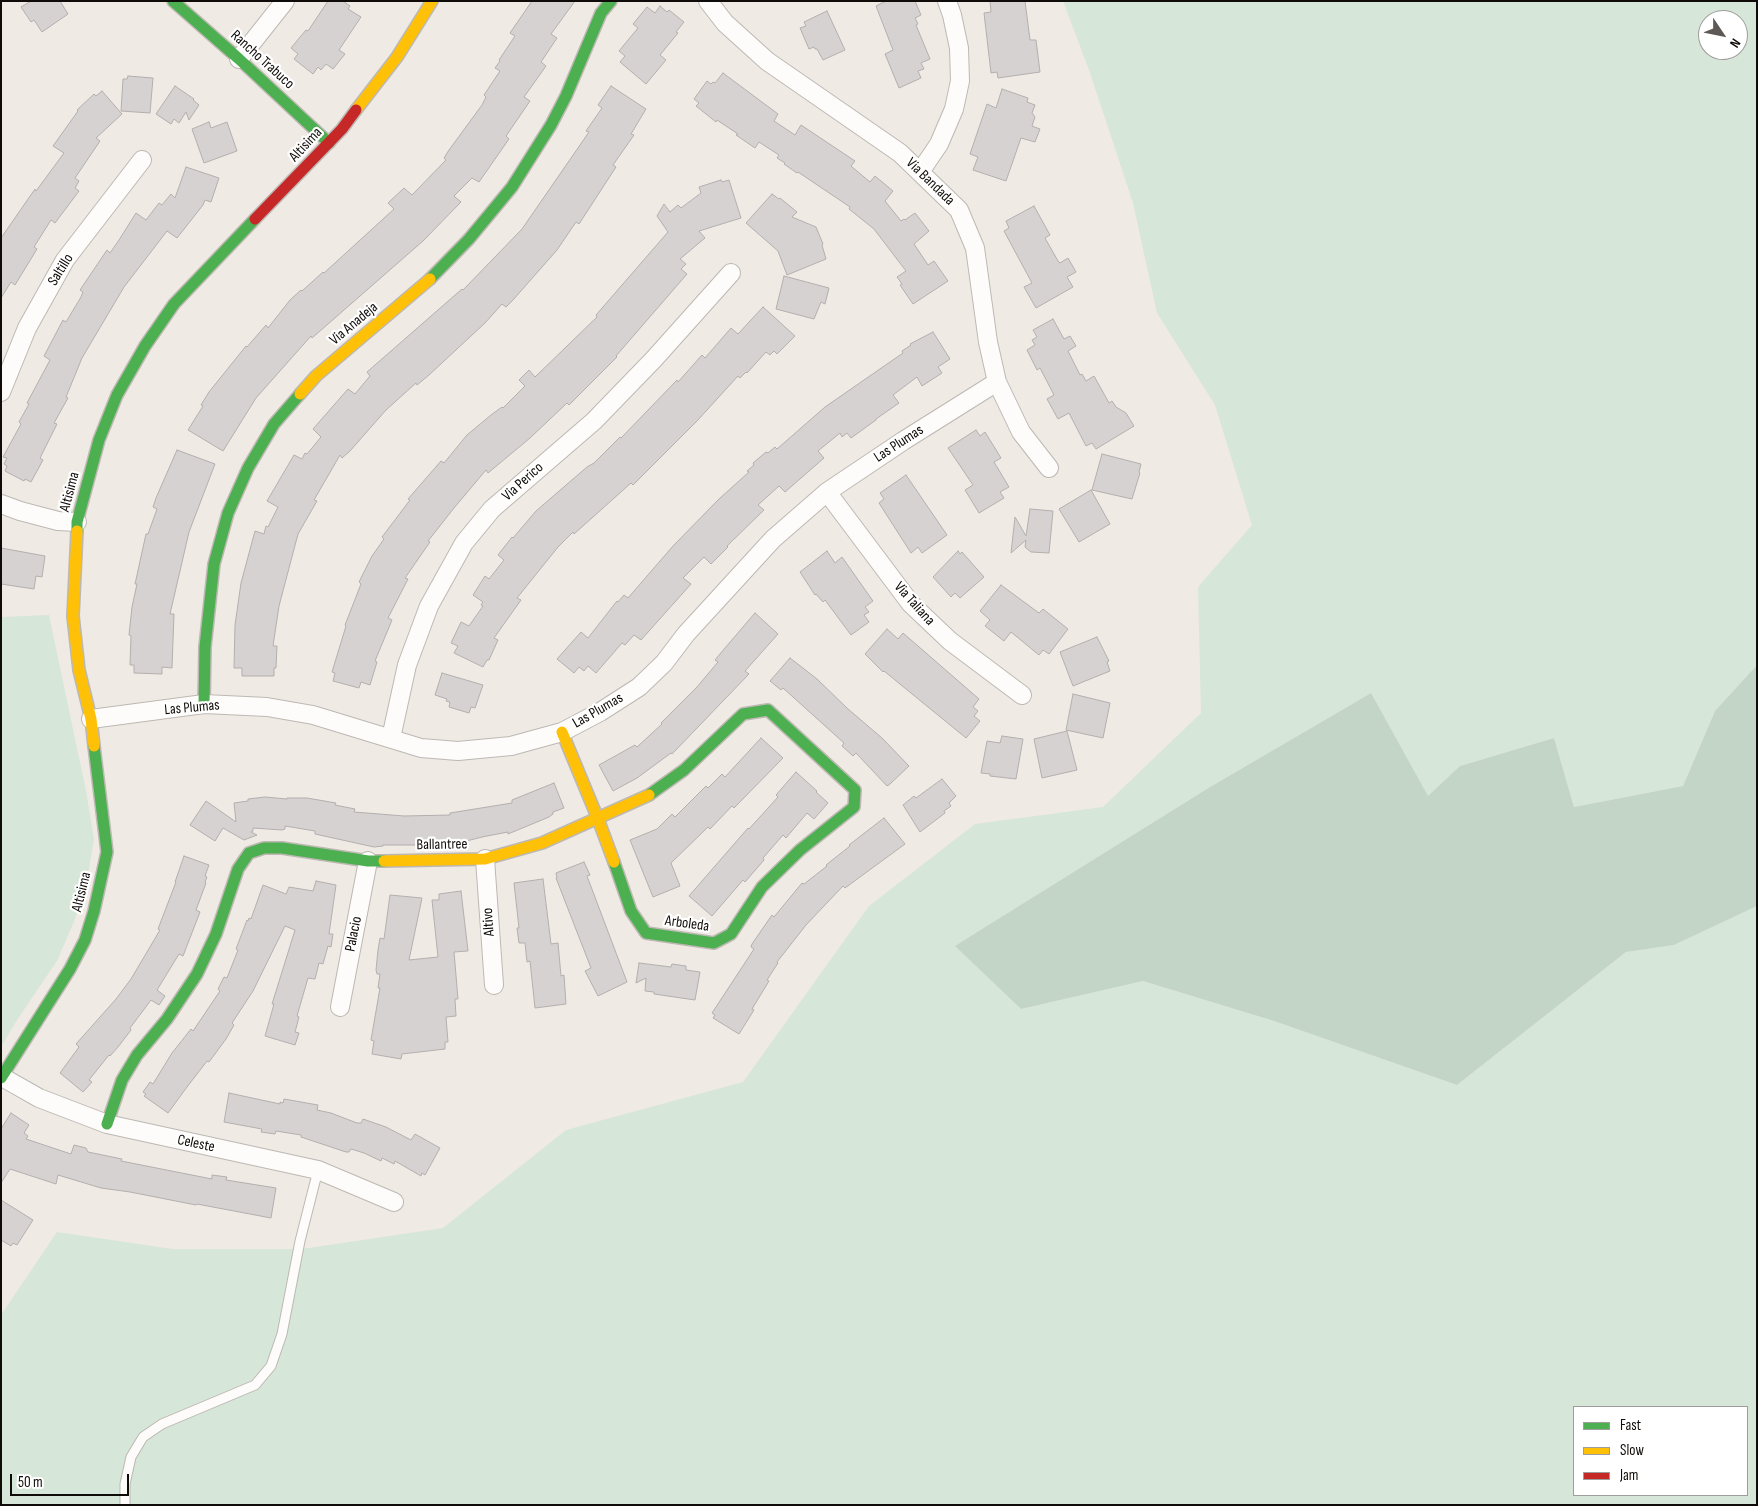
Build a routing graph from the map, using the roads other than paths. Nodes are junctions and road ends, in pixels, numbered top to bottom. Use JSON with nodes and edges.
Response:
{"nodes":[{"id":1,"x":173,"y":1,"type":"edge"},
{"id":2,"x":285,"y":1,"type":"edge"},
{"id":3,"x":432,"y":1,"type":"edge"},
{"id":4,"x":611,"y":1,"type":"edge"},
{"id":5,"x":708,"y":1,"type":"edge"},
{"id":6,"x":946,"y":1,"type":"edge"},
{"id":7,"x":239,"y":59,"type":"junction"},
{"id":8,"x":329,"y":143,"type":"junction"},
{"id":9,"x":142,"y":160,"type":"dead end"},
{"id":10,"x":920,"y":172,"type":"junction"},
{"id":11,"x":732,"y":273,"type":"dead end"},
{"id":12,"x":997,"y":382,"type":"junction"},
{"id":13,"x":1,"y":392,"type":"edge"},
{"id":14,"x":1049,"y":468,"type":"dead end"},
{"id":15,"x":826,"y":492,"type":"junction"},
{"id":16,"x":1,"y":504,"type":"edge"},
{"id":17,"x":77,"y":522,"type":"junction"},
{"id":18,"x":1022,"y":695,"type":"dead end"},
{"id":19,"x":204,"y":704,"type":"junction"},
{"id":20,"x":91,"y":719,"type":"junction"},
{"id":21,"x":562,"y":732,"type":"junction"},
{"id":22,"x":391,"y":738,"type":"junction"},
{"id":23,"x":854,"y":807,"type":"joint"},
{"id":24,"x":598,"y":820,"type":"junction"},
{"id":25,"x":485,"y":858,"type":"junction"},
{"id":26,"x":368,"y":861,"type":"junction"},
{"id":27,"x":494,"y":985,"type":"dead end"},
{"id":28,"x":340,"y":1008,"type":"dead end"},
{"id":29,"x":2,"y":1078,"type":"edge"},
{"id":30,"x":107,"y":1124,"type":"junction"},
{"id":31,"x":318,"y":1170,"type":"junction"},
{"id":32,"x":394,"y":1202,"type":"dead end"},
{"id":33,"x":125,"y":1505,"type":"edge"}],
"edges":[{"from":1,"to":7,"type":"street","name":"Rancho Trabuco"},
{"from":2,"to":7,"type":"street"},
{"from":3,"to":8,"type":"street","name":"Altisima"},
{"from":4,"to":19,"type":"street","name":"Via Anadeja"},
{"from":5,"to":10,"type":"street","name":"Via Bandada"},
{"from":6,"to":10,"type":"street"},
{"from":7,"to":8,"type":"street","name":"Rancho Trabuco"},
{"from":8,"to":17,"type":"street","name":"Altisima"},
{"from":9,"to":13,"type":"street","name":"Saltillo"},
{"from":10,"to":12,"type":"street","name":"Via Bandada"},
{"from":11,"to":22,"type":"street","name":"Via Perico"},
{"from":12,"to":14,"type":"street","name":"Via Bandada"},
{"from":12,"to":15,"type":"street","name":"Las Plumas"},
{"from":15,"to":18,"type":"street","name":"Via Taliana"},
{"from":15,"to":21,"type":"street","name":"Las Plumas"},
{"from":16,"to":17,"type":"street"},
{"from":17,"to":20,"type":"street","name":"Altisima"},
{"from":19,"to":20,"type":"street","name":"Las Plumas"},
{"from":19,"to":22,"type":"street","name":"Las Plumas"},
{"from":20,"to":29,"type":"street","name":"Altisima"},
{"from":21,"to":22,"type":"street","name":"Las Plumas"},
{"from":21,"to":24,"type":"street","name":"Arboleda"},
{"from":23,"to":24,"type":"street","name":"Ballantree"},
{"from":23,"to":24,"type":"street","name":"Arboleda"},
{"from":24,"to":25,"type":"street","name":"Ballantree"},
{"from":25,"to":26,"type":"street","name":"Ballantree"},
{"from":25,"to":27,"type":"street","name":"Altivo"},
{"from":26,"to":28,"type":"street","name":"Palacio"},
{"from":26,"to":30,"type":"street","name":"Ballantree"},
{"from":29,"to":30,"type":"street","name":"Celeste"},
{"from":30,"to":31,"type":"street","name":"Celeste"},
{"from":31,"to":32,"type":"street","name":"Celeste"},
{"from":31,"to":33,"type":"lane"}]}
